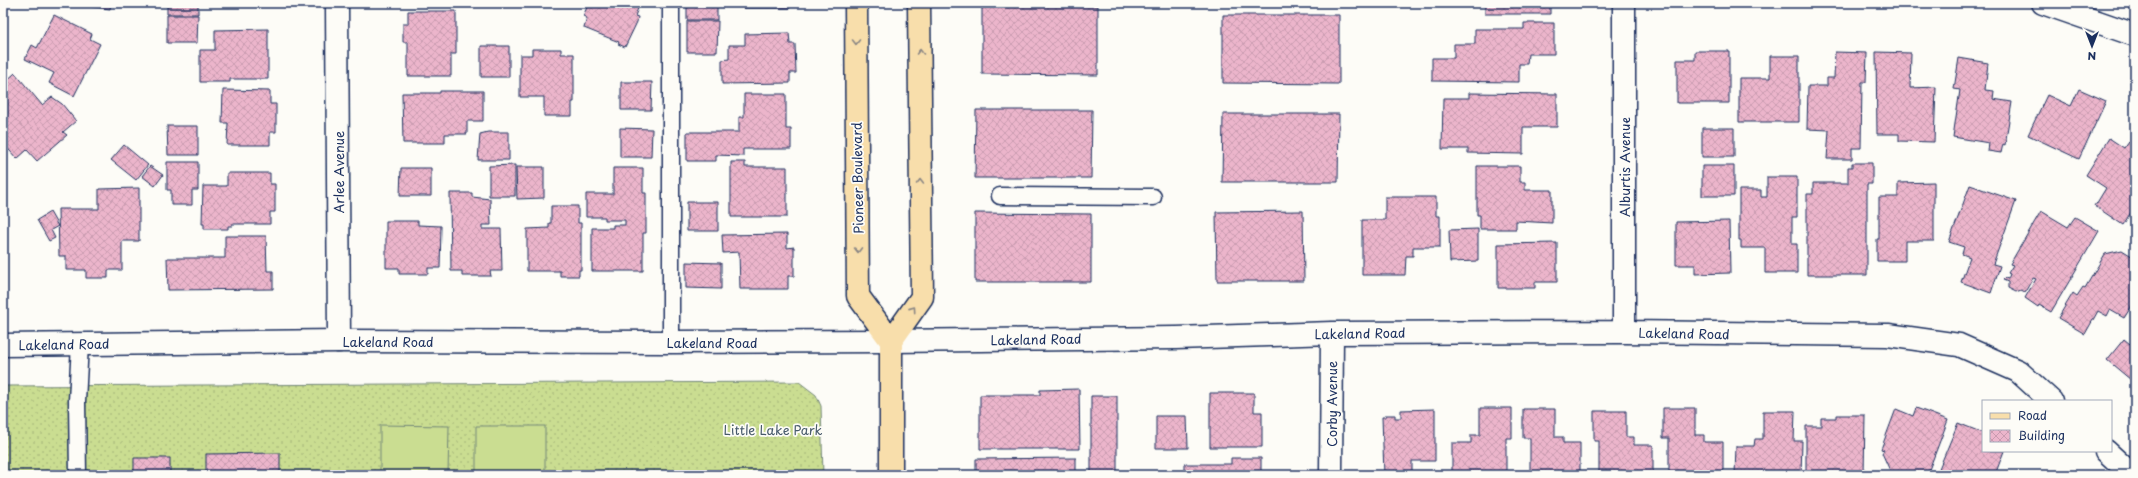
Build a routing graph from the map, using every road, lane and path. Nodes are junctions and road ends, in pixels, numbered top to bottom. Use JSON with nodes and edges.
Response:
{"nodes":[{"id":1,"x":337,"y":3,"type":"edge"},
{"id":2,"x":671,"y":3,"type":"edge"},
{"id":3,"x":856,"y":3,"type":"edge"},
{"id":4,"x":919,"y":3,"type":"edge"},
{"id":5,"x":1624,"y":3,"type":"edge"},
{"id":6,"x":2043,"y":3,"type":"edge"},
{"id":7,"x":2135,"y":35,"type":"edge"},
{"id":8,"x":1000,"y":196,"type":"dead end"},
{"id":9,"x":1153,"y":197,"type":"dead end"},
{"id":10,"x":1624,"y":332,"type":"junction"},
{"id":11,"x":1332,"y":333,"type":"junction"},
{"id":12,"x":339,"y":341,"type":"junction"},
{"id":13,"x":891,"y":341,"type":"junction"},
{"id":14,"x":671,"y":342,"type":"junction"},
{"id":15,"x":80,"y":344,"type":"junction"},
{"id":16,"x":3,"y":345,"type":"edge"},
{"id":17,"x":2050,"y":400,"type":"edge"},
{"id":18,"x":2107,"y":452,"type":"edge"},
{"id":19,"x":78,"y":475,"type":"edge"},
{"id":20,"x":891,"y":475,"type":"edge"},
{"id":21,"x":1331,"y":475,"type":"edge"},
{"id":22,"x":2132,"y":475,"type":"edge"}],
"edges":[{"from":1,"to":12,"type":"street","name":"Arlee Avenue"},
{"from":2,"to":14,"type":"lane"},
{"from":3,"to":13,"type":"main road","name":"Pioneer Boulevard","one_way":true},
{"from":13,"to":4,"type":"main road","one_way":true},
{"from":5,"to":10,"type":"street","name":"Alburtis Avenue"},
{"from":6,"to":7,"type":"street"},
{"from":8,"to":9,"type":"lane"},
{"from":10,"to":11,"type":"street","name":"Lakeland Road"},
{"from":10,"to":17,"type":"street","name":"Lakeland Road"},
{"from":11,"to":13,"type":"street","name":"Lakeland Road"},
{"from":11,"to":21,"type":"street","name":"Corby Avenue"},
{"from":12,"to":14,"type":"street","name":"Lakeland Road"},
{"from":12,"to":15,"type":"street","name":"Lakeland Road"},
{"from":13,"to":14,"type":"street","name":"Lakeland Road"},
{"from":13,"to":20,"type":"main road"},
{"from":15,"to":16,"type":"street","name":"Lakeland Road"},
{"from":15,"to":19,"type":"lane"},
{"from":18,"to":22,"type":"street"}]}
